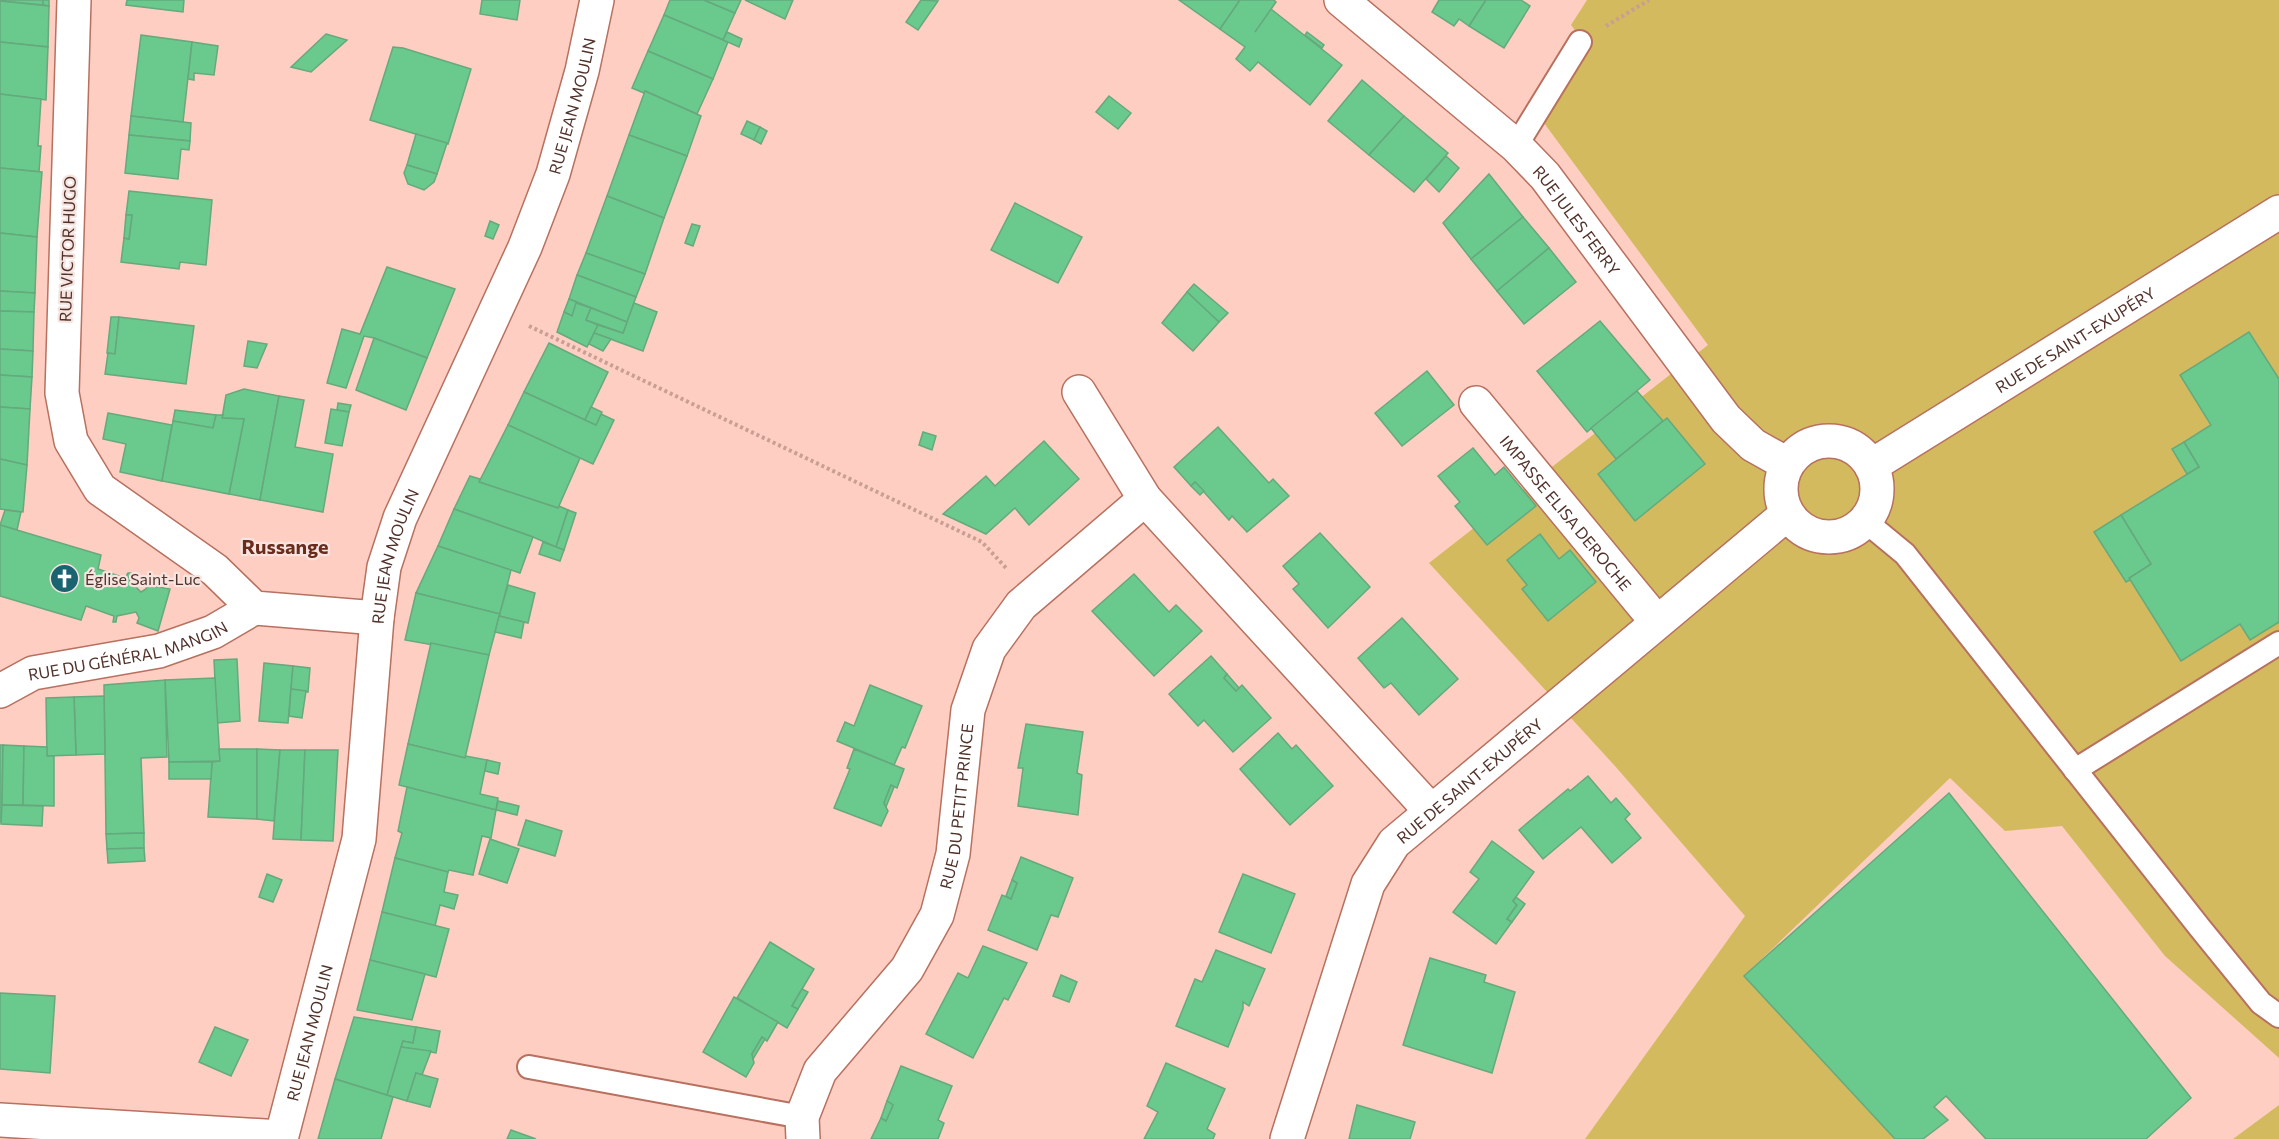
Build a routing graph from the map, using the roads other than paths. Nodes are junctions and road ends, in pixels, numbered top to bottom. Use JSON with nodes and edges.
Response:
{"nodes":[{"id":1,"x":74,"y":0,"type":"edge"},
{"id":2,"x":597,"y":0,"type":"edge"},
{"id":3,"x":1341,"y":0,"type":"edge"},
{"id":4,"x":1580,"y":42,"type":"road end"},
{"id":5,"x":1516,"y":146,"type":"junction"},
{"id":6,"x":2279,"y":212,"type":"edge"},
{"id":7,"x":1079,"y":392,"type":"dead end"},
{"id":8,"x":1476,"y":403,"type":"dead end"},
{"id":9,"x":1787,"y":464,"type":"junction"},
{"id":10,"x":1871,"y":466,"type":"junction"},
{"id":11,"x":1145,"y":499,"type":"junction"},
{"id":12,"x":1787,"y":514,"type":"junction"},
{"id":13,"x":1865,"y":521,"type":"junction"},
{"id":14,"x":254,"y":608,"type":"junction"},
{"id":15,"x":377,"y":618,"type":"junction"},
{"id":16,"x":1657,"y":622,"type":"junction"},
{"id":17,"x":2279,"y":642,"type":"edge"},
{"id":18,"x":0,"y":691,"type":"edge"},
{"id":19,"x":2074,"y":770,"type":"junction"},
{"id":20,"x":1430,"y":810,"type":"junction"},
{"id":21,"x":2279,"y":1016,"type":"edge"},
{"id":22,"x":529,"y":1067,"type":"dead end"},
{"id":23,"x":0,"y":1120,"type":"edge"},
{"id":24,"x":802,"y":1128,"type":"edge"},
{"id":25,"x":281,"y":1138,"type":"edge"},
{"id":26,"x":1287,"y":1139,"type":"edge"}],
"edges":[{"from":1,"to":14,"type":"street","name":"RUE VICTOR HUGO"},
{"from":2,"to":15,"type":"street","name":"RUE JEAN MOULIN"},
{"from":3,"to":5,"type":"street","name":"RUE JULES FERRY"},
{"from":4,"to":5,"type":"lane"},
{"from":5,"to":9,"type":"street","name":"RUE JULES FERRY"},
{"from":6,"to":10,"type":"street","name":"RUE DE SAINT-EXUPÉRY"},
{"from":7,"to":11,"type":"street"},
{"from":8,"to":16,"type":"street","name":"IMPASSE ELISA DEROCHE"},
{"from":9,"to":10,"type":"street"},
{"from":9,"to":12,"type":"street"},
{"from":10,"to":13,"type":"street"},
{"from":11,"to":20,"type":"street"},
{"from":11,"to":24,"type":"street","name":"RUE DU PETIT PRINCE"},
{"from":12,"to":13,"type":"street"},
{"from":12,"to":16,"type":"street","name":"RUE DE SAINT-EXUPÉRY"},
{"from":13,"to":19,"type":"lane"},
{"from":14,"to":15,"type":"street"},
{"from":14,"to":18,"type":"street","name":"RUE DU GÉNÉRAL MANGIN"},
{"from":15,"to":25,"type":"street","name":"RUE JEAN MOULIN"},
{"from":16,"to":20,"type":"street","name":"RUE DE SAINT-EXUPÉRY"},
{"from":17,"to":19,"type":"lane"},
{"from":19,"to":21,"type":"lane"},
{"from":20,"to":26,"type":"street","name":"RUE DE SAINT-EXUPÉRY"},
{"from":22,"to":24,"type":"lane"},
{"from":23,"to":25,"type":"street"}]}
